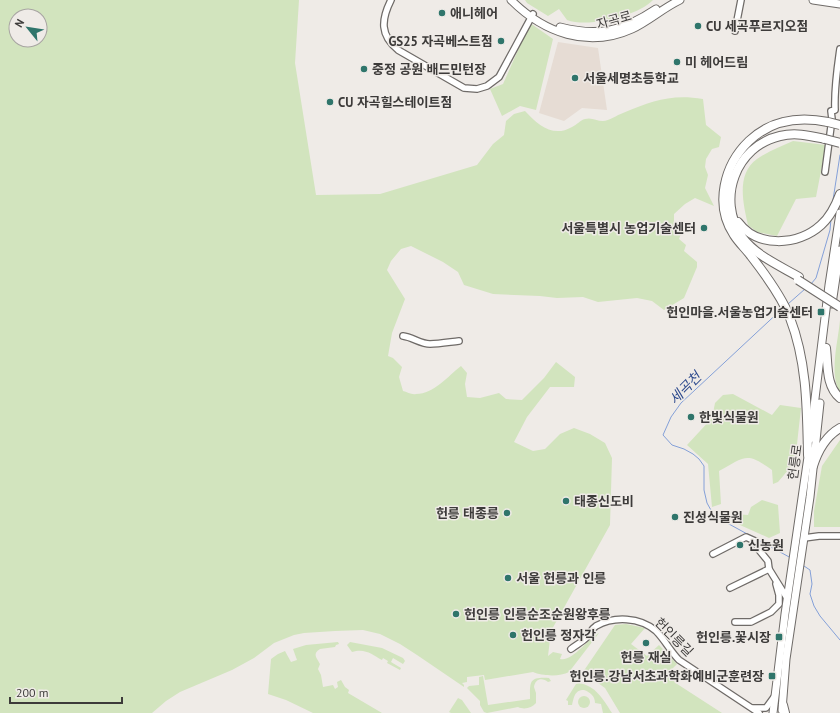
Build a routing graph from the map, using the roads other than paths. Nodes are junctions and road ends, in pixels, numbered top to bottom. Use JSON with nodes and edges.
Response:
{"nodes":[{"id":1,"x":391,"y":0,"type":"edge"},
{"id":2,"x":511,"y":0,"type":"edge"},
{"id":3,"x":517,"y":0,"type":"edge"},
{"id":4,"x":669,"y":0,"type":"edge"},
{"id":5,"x":680,"y":0,"type":"edge"},
{"id":6,"x":741,"y":0,"type":"edge"},
{"id":7,"x":813,"y":0,"type":"edge"},
{"id":8,"x":840,"y":4,"type":"edge"},
{"id":9,"x":532,"y":16,"type":"junction"},
{"id":10,"x":735,"y":31,"type":"dead end"},
{"id":11,"x":840,"y":49,"type":"edge"},
{"id":12,"x":840,"y":125,"type":"edge"},
{"id":13,"x":840,"y":143,"type":"edge"},
{"id":14,"x":825,"y":172,"type":"dead end"},
{"id":15,"x":840,"y":194,"type":"edge"},
{"id":16,"x":837,"y":211,"type":"edge"},
{"id":17,"x":729,"y":213,"type":"junction"},
{"id":18,"x":840,"y":250,"type":"edge"},
{"id":19,"x":839,"y":261,"type":"edge"},
{"id":20,"x":836,"y":278,"type":"edge"},
{"id":21,"x":798,"y":279,"type":"junction"},
{"id":22,"x":840,"y":303,"type":"edge"},
{"id":23,"x":840,"y":307,"type":"edge"},
{"id":24,"x":402,"y":336,"type":"dead end"},
{"id":25,"x":459,"y":341,"type":"dead end"},
{"id":26,"x":826,"y":348,"type":"junction"},
{"id":27,"x":840,"y":398,"type":"edge"},
{"id":28,"x":840,"y":428,"type":"edge"},
{"id":29,"x":808,"y":455,"type":"junction"},
{"id":30,"x":813,"y":466,"type":"junction"},
{"id":31,"x":840,"y":536,"type":"edge"},
{"id":32,"x":804,"y":538,"type":"junction"},
{"id":33,"x":713,"y":554,"type":"dead end"},
{"id":34,"x":797,"y":564,"type":"junction"},
{"id":35,"x":769,"y":569,"type":"junction"},
{"id":36,"x":774,"y":578,"type":"junction"},
{"id":37,"x":730,"y":588,"type":"dead end"},
{"id":38,"x":787,"y":598,"type":"junction"},
{"id":39,"x":734,"y":622,"type":"dead end"},
{"id":40,"x":571,"y":649,"type":"dead end"},
{"id":41,"x":775,"y":696,"type":"junction"},
{"id":42,"x":750,"y":708,"type":"junction"},
{"id":43,"x":783,"y":710,"type":"edge"},
{"id":44,"x":754,"y":713,"type":"edge"},
{"id":45,"x":759,"y":713,"type":"edge"},
{"id":46,"x":773,"y":713,"type":"edge"}],
"edges":[{"from":1,"to":9,"type":"street"},
{"from":2,"to":9,"type":"main road","name":"자곡로"},
{"from":3,"to":9,"type":"main road","name":"자곡로"},
{"from":4,"to":9,"type":"main road","name":"자곡로"},
{"from":5,"to":9,"type":"main road","name":"자곡로"},
{"from":6,"to":10,"type":"street"},
{"from":7,"to":8,"type":"main road"},
{"from":11,"to":14,"type":"street"},
{"from":12,"to":17,"type":"highway","bridge":true},
{"from":13,"to":17,"type":"highway","bridge":true},
{"from":15,"to":16,"type":"highway"},
{"from":16,"to":17,"type":"highway"},
{"from":16,"to":20,"type":"main road","name":"헌릉로"},
{"from":17,"to":21,"type":"highway"},
{"from":17,"to":29,"type":"highway"},
{"from":18,"to":19,"type":"main road","name":"헌릉로"},
{"from":19,"to":20,"type":"main road","name":"헌릉로"},
{"from":20,"to":26,"type":"main road","name":"헌릉로"},
{"from":20,"to":29,"type":"main road","name":"헌릉로"},
{"from":21,"to":22,"type":"highway","bridge":true},
{"from":21,"to":23,"type":"highway","bridge":true},
{"from":24,"to":25,"type":"street"},
{"from":26,"to":27,"type":"highway"},
{"from":26,"to":30,"type":"main road","name":"헌릉로"},
{"from":28,"to":30,"type":"highway"},
{"from":29,"to":34,"type":"main road","name":"헌릉로"},
{"from":30,"to":32,"type":"main road","name":"헌릉로"},
{"from":31,"to":32,"type":"street"},
{"from":32,"to":34,"type":"main road","name":"헌릉로"},
{"from":33,"to":35,"type":"street"},
{"from":34,"to":38,"type":"main road","name":"헌릉로"},
{"from":34,"to":43,"type":"main road","name":"헌릉로"},
{"from":35,"to":36,"type":"street"},
{"from":35,"to":37,"type":"street"},
{"from":36,"to":38,"type":"street"},
{"from":36,"to":39,"type":"street"},
{"from":38,"to":41,"type":"main road","name":"헌릉로"},
{"from":40,"to":42,"type":"street","name":"헌인릉길"},
{"from":41,"to":42,"type":"street"},
{"from":41,"to":46,"type":"main road","name":"헌릉로"},
{"from":42,"to":44,"type":"street"},
{"from":42,"to":45,"type":"street","name":"헌인릉길"}]}
